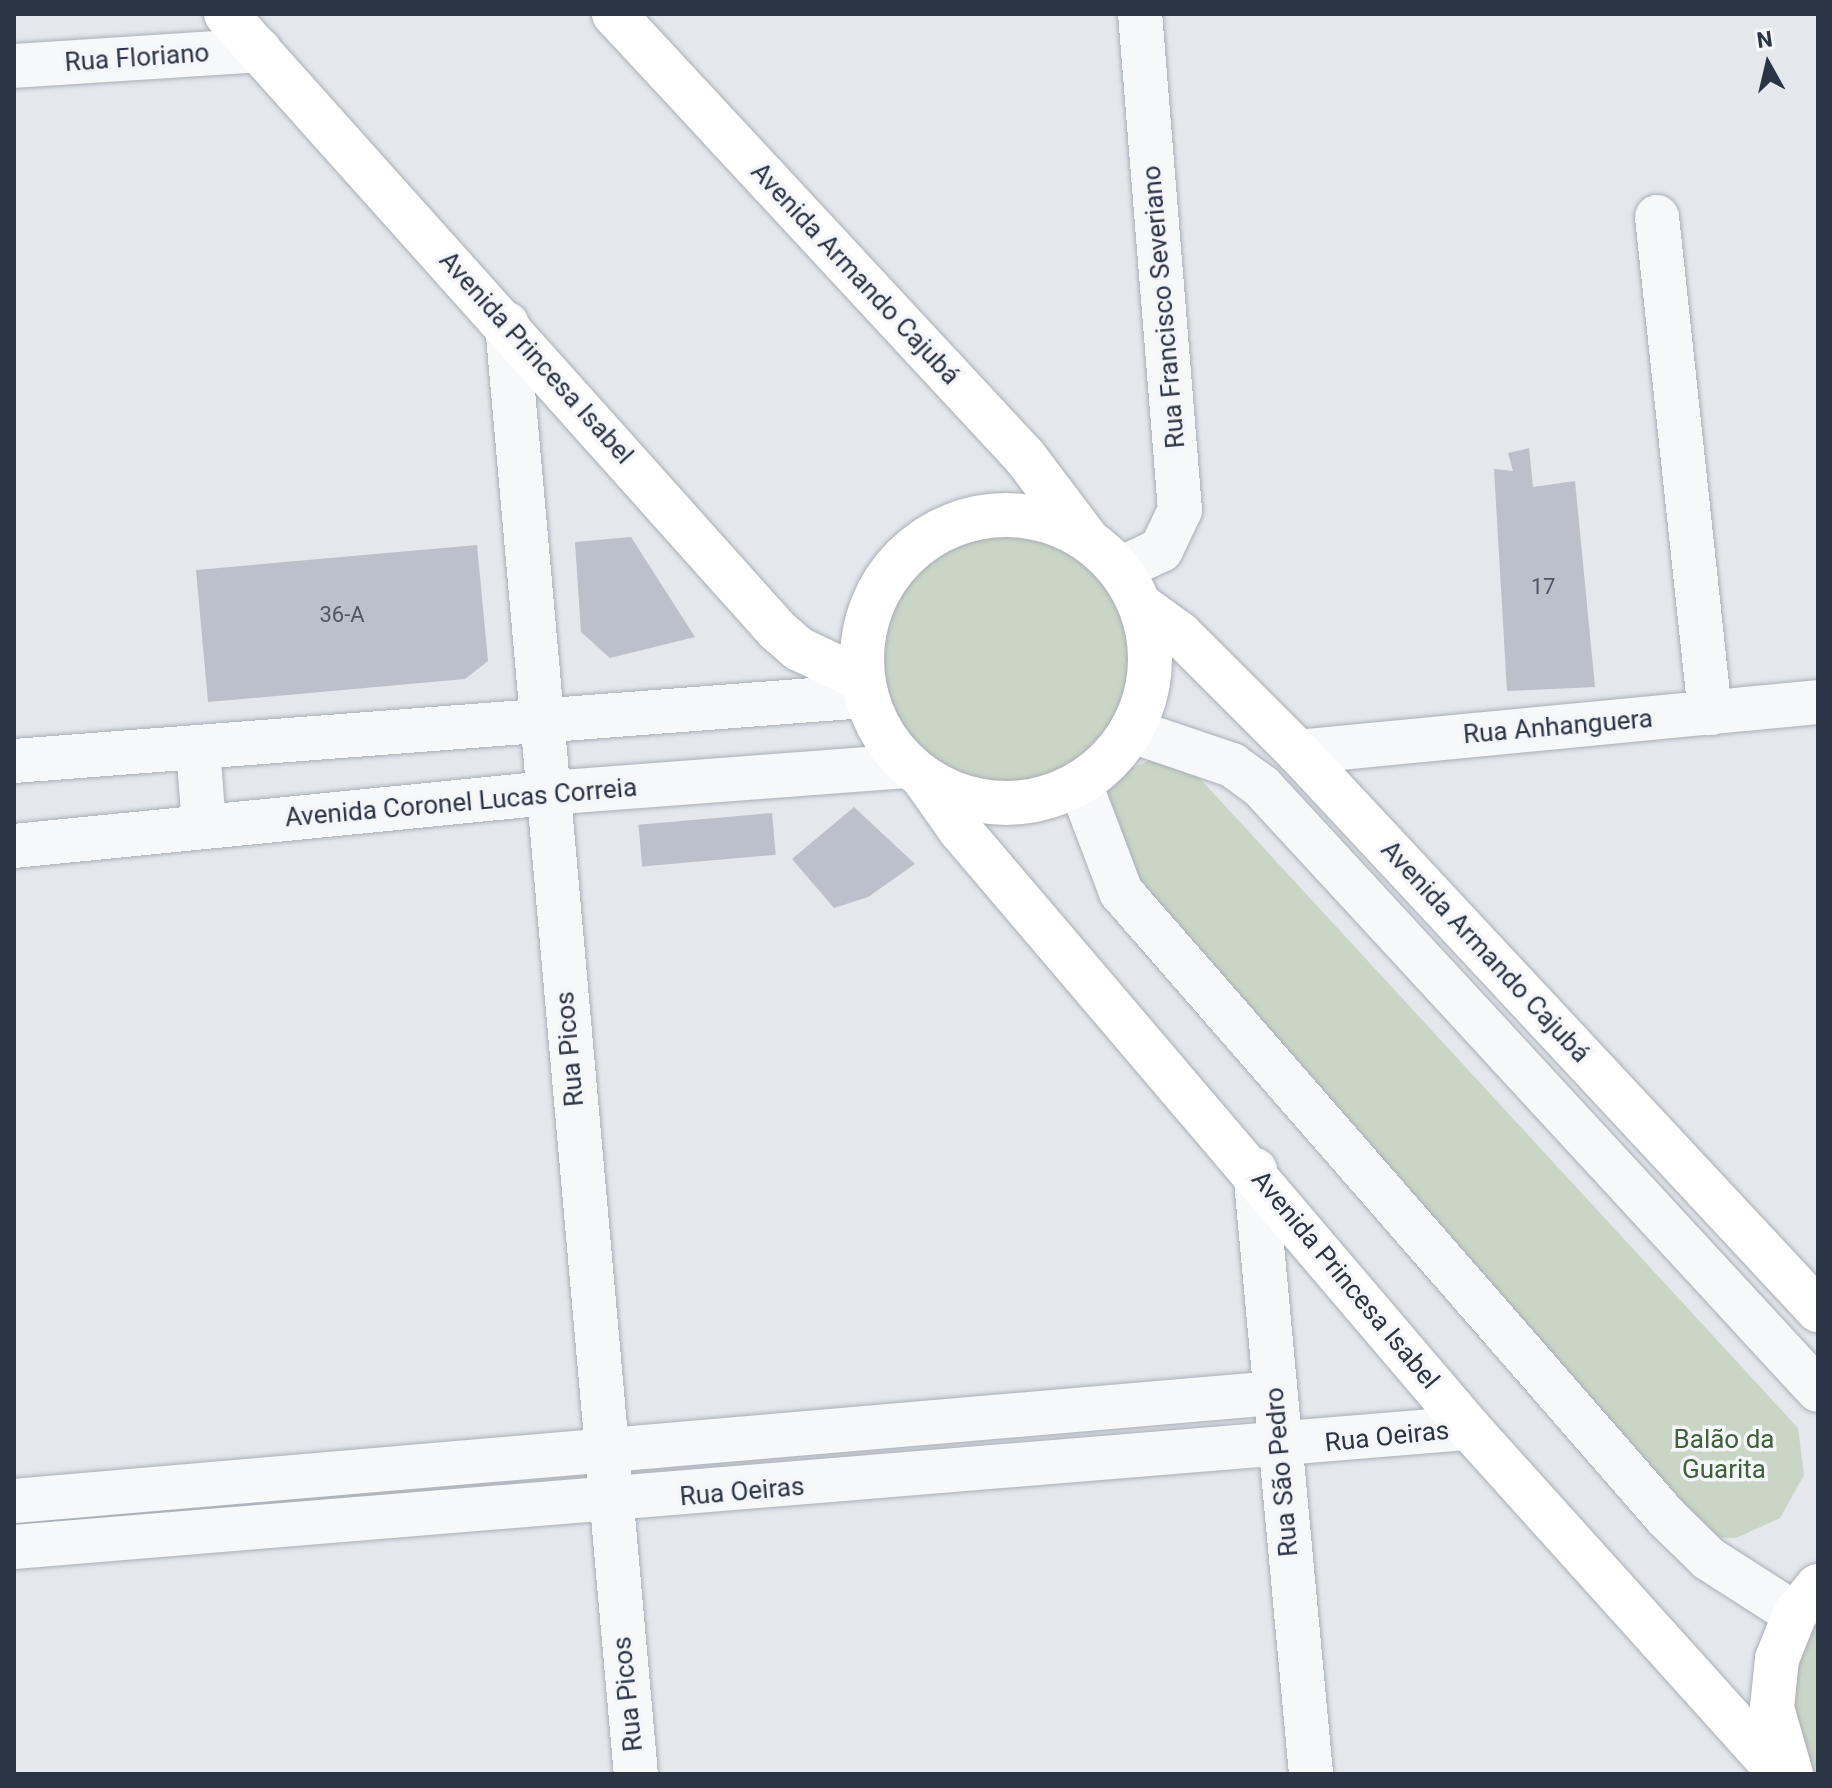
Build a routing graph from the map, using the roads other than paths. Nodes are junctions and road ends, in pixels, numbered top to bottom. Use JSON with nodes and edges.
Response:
{"nodes":[{"id":1,"x":226,"y":14,"type":"edge"},
{"id":2,"x":614,"y":14,"type":"edge"},
{"id":3,"x":1140,"y":14,"type":"edge"},
{"id":4,"x":259,"y":50,"type":"junction"},
{"id":5,"x":14,"y":66,"type":"edge"},
{"id":6,"x":1657,"y":217,"type":"dead end"},
{"id":7,"x":507,"y":324,"type":"junction"},
{"id":8,"x":1110,"y":576,"type":"junction"},
{"id":9,"x":864,"y":688,"type":"junction"},
{"id":10,"x":1818,"y":702,"type":"edge"},
{"id":11,"x":1710,"y":713,"type":"junction"},
{"id":12,"x":542,"y":720,"type":"junction"},
{"id":13,"x":1132,"y":731,"type":"junction"},
{"id":14,"x":198,"y":747,"type":"junction"},
{"id":15,"x":1298,"y":752,"type":"junction"},
{"id":16,"x":14,"y":761,"type":"edge"},
{"id":17,"x":924,"y":777,"type":"junction"},
{"id":18,"x":1080,"y":784,"type":"junction"},
{"id":19,"x":548,"y":793,"type":"junction"},
{"id":20,"x":204,"y":827,"type":"junction"},
{"id":21,"x":14,"y":846,"type":"edge"},
{"id":22,"x":1255,"y":1170,"type":"junction"},
{"id":23,"x":1818,"y":1310,"type":"edge"},
{"id":24,"x":1818,"y":1390,"type":"edge"},
{"id":25,"x":1275,"y":1393,"type":"junction"},
{"id":26,"x":999,"y":1417,"type":"junction"},
{"id":27,"x":1469,"y":1428,"type":"junction"},
{"id":28,"x":1279,"y":1448,"type":"junction"},
{"id":29,"x":604,"y":1450,"type":"junction"},
{"id":30,"x":1006,"y":1471,"type":"junction"},
{"id":31,"x":14,"y":1501,"type":"edge"},
{"id":32,"x":609,"y":1503,"type":"junction"},
{"id":33,"x":14,"y":1547,"type":"edge"},
{"id":34,"x":1807,"y":1600,"type":"edge"},
{"id":35,"x":636,"y":1774,"type":"edge"},
{"id":36,"x":1311,"y":1774,"type":"edge"},
{"id":37,"x":1781,"y":1774,"type":"edge"},
{"id":38,"x":1791,"y":1774,"type":"edge"}],
"edges":[{"from":1,"to":4,"type":"main road","name":"Avenida Princesa Isabel"},
{"from":2,"to":8,"type":"main road","name":"Avenida Armando Cajubá"},
{"from":3,"to":8,"type":"street","name":"Rua Francisco Severiano"},
{"from":4,"to":5,"type":"street","name":"Rua Floriano"},
{"from":4,"to":7,"type":"main road","name":"Avenida Princesa Isabel"},
{"from":6,"to":11,"type":"street"},
{"from":7,"to":9,"type":"main road","name":"Avenida Princesa Isabel"},
{"from":7,"to":12,"type":"street","name":"Rua Picos"},
{"from":8,"to":9,"type":"main road"},
{"from":8,"to":13,"type":"main road"},
{"from":8,"to":15,"type":"main road","name":"Avenida Armando Cajubá"},
{"from":9,"to":12,"type":"street"},
{"from":9,"to":17,"type":"main road","name":"Avenida Princesa Isabel"},
{"from":10,"to":11,"type":"street","name":"Rua Anhanguera"},
{"from":11,"to":15,"type":"street","name":"Rua Anhanguera"},
{"from":12,"to":14,"type":"street"},
{"from":12,"to":19,"type":"street","name":"Rua Picos"},
{"from":13,"to":18,"type":"main road"},
{"from":13,"to":24,"type":"street","name":"Avenida Armando Cajubá"},
{"from":14,"to":16,"type":"street"},
{"from":14,"to":20,"type":"street"},
{"from":15,"to":23,"type":"main road","name":"Avenida Armando Cajubá"},
{"from":17,"to":18,"type":"main road"},
{"from":17,"to":19,"type":"street","name":"Avenida Coronel Lucas Correia"},
{"from":17,"to":22,"type":"main road","name":"Avenida Princesa Isabel"},
{"from":18,"to":34,"type":"street"},
{"from":19,"to":20,"type":"street","name":"Avenida Coronel Lucas Correia"},
{"from":19,"to":29,"type":"street","name":"Rua Picos"},
{"from":20,"to":21,"type":"street","name":"Avenida Coronel Lucas Correia"},
{"from":22,"to":25,"type":"street","name":"Rua São Pedro"},
{"from":22,"to":27,"type":"main road","name":"Avenida Princesa Isabel"},
{"from":25,"to":26,"type":"street","name":"Rua Oeiras"},
{"from":25,"to":28,"type":"street","name":"Rua São Pedro"},
{"from":26,"to":29,"type":"street","name":"Rua Oeiras"},
{"from":26,"to":30,"type":"street"},
{"from":27,"to":28,"type":"street","name":"Rua Oeiras"},
{"from":27,"to":37,"type":"main road","name":"Avenida Princesa Isabel"},
{"from":28,"to":30,"type":"street","name":"Rua Oeiras"},
{"from":28,"to":36,"type":"street","name":"Rua São Pedro"},
{"from":29,"to":31,"type":"street","name":"Rua Oeiras"},
{"from":29,"to":32,"type":"street","name":"Rua Picos"},
{"from":30,"to":32,"type":"street","name":"Rua Oeiras"},
{"from":32,"to":33,"type":"street","name":"Rua Oeiras"},
{"from":32,"to":35,"type":"street","name":"Rua Picos"},
{"from":34,"to":38,"type":"main road"}]}
